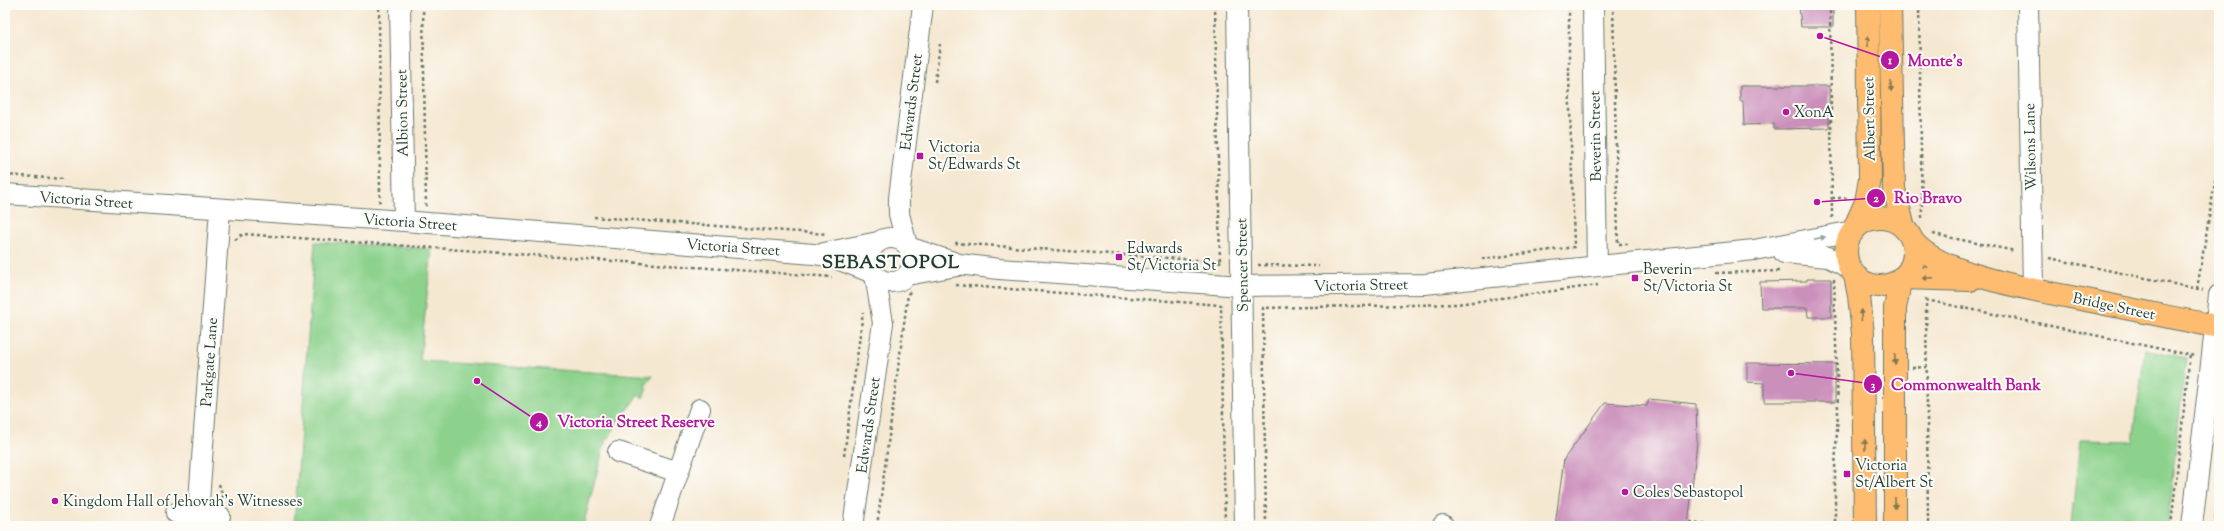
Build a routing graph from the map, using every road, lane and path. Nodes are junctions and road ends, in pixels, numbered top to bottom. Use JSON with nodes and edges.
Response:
{"nodes":[{"id":1,"x":378,"y":5,"type":"edge"},
{"id":2,"x":400,"y":5,"type":"edge"},
{"id":3,"x":423,"y":5,"type":"edge"},
{"id":4,"x":923,"y":5,"type":"edge"},
{"id":5,"x":1215,"y":5,"type":"edge"},
{"id":6,"x":1237,"y":5,"type":"edge"},
{"id":7,"x":1569,"y":5,"type":"edge"},
{"id":8,"x":1593,"y":5,"type":"edge"},
{"id":9,"x":1613,"y":5,"type":"edge"},
{"id":10,"x":1830,"y":5,"type":"edge"},
{"id":11,"x":1868,"y":5,"type":"edge"},
{"id":12,"x":1890,"y":5,"type":"edge"},
{"id":13,"x":1919,"y":5,"type":"edge"},
{"id":14,"x":2028,"y":5,"type":"edge"},
{"id":15,"x":940,"y":44,"type":"dead end"},
{"id":16,"x":935,"y":82,"type":"dead end"},
{"id":17,"x":2219,"y":158,"type":"edge"},
{"id":18,"x":5,"y":194,"type":"edge"},
{"id":19,"x":899,"y":198,"type":"junction"},
{"id":20,"x":380,"y":201,"type":"dead end"},
{"id":21,"x":434,"y":205,"type":"dead end"},
{"id":22,"x":220,"y":209,"type":"junction"},
{"id":23,"x":593,"y":217,"type":"dead end"},
{"id":24,"x":404,"y":221,"type":"junction"},
{"id":25,"x":1854,"y":231,"type":"junction"},
{"id":26,"x":1916,"y":232,"type":"junction"},
{"id":27,"x":831,"y":234,"type":"dead end"},
{"id":28,"x":1933,"y":234,"type":"junction"},
{"id":29,"x":1831,"y":236,"type":"junction"},
{"id":30,"x":879,"y":241,"type":"junction"},
{"id":31,"x":233,"y":242,"type":"dead end"},
{"id":32,"x":952,"y":243,"type":"dead end"},
{"id":33,"x":1618,"y":244,"type":"dead end"},
{"id":34,"x":908,"y":246,"type":"junction"},
{"id":35,"x":1754,"y":250,"type":"junction"},
{"id":36,"x":814,"y":254,"type":"junction"},
{"id":37,"x":2032,"y":254,"type":"junction"},
{"id":38,"x":1930,"y":257,"type":"junction"},
{"id":39,"x":1832,"y":258,"type":"junction"},
{"id":40,"x":1481,"y":259,"type":"dead end"},
{"id":41,"x":1220,"y":262,"type":"junction"},
{"id":42,"x":1242,"y":264,"type":"junction"},
{"id":43,"x":968,"y":266,"type":"junction"},
{"id":44,"x":1326,"y":266,"type":"dead end"},
{"id":45,"x":1597,"y":266,"type":"junction"},
{"id":46,"x":1784,"y":271,"type":"dead end"},
{"id":47,"x":1853,"y":272,"type":"junction"},
{"id":48,"x":874,"y":274,"type":"junction"},
{"id":49,"x":1708,"y":274,"type":"dead end"},
{"id":50,"x":839,"y":277,"type":"dead end"},
{"id":51,"x":1901,"y":278,"type":"junction"},
{"id":52,"x":908,"y":281,"type":"junction"},
{"id":53,"x":2009,"y":284,"type":"junction"},
{"id":54,"x":954,"y":285,"type":"dead end"},
{"id":55,"x":1242,"y":286,"type":"junction"},
{"id":56,"x":1927,"y":289,"type":"junction"},
{"id":57,"x":2033,"y":289,"type":"junction"},
{"id":58,"x":2197,"y":289,"type":"junction"},
{"id":59,"x":2212,"y":293,"type":"edge"},
{"id":60,"x":1263,"y":308,"type":"dead end"},
{"id":61,"x":863,"y":309,"type":"dead end"},
{"id":62,"x":883,"y":323,"type":"junction"},
{"id":63,"x":2217,"y":327,"type":"edge"},
{"id":64,"x":2190,"y":354,"type":"junction"},
{"id":65,"x":2211,"y":359,"type":"junction"},
{"id":66,"x":700,"y":409,"type":"dead end"},
{"id":67,"x":618,"y":452,"type":"dead end"},
{"id":68,"x":843,"y":464,"type":"dead end"},
{"id":69,"x":678,"y":472,"type":"junction"},
{"id":70,"x":217,"y":477,"type":"dead end"},
{"id":71,"x":2219,"y":485,"type":"edge"},
{"id":72,"x":223,"y":510,"type":"joint"},
{"id":73,"x":176,"y":513,"type":"dead end"},
{"id":74,"x":198,"y":515,"type":"junction"},
{"id":75,"x":1690,"y":522,"type":"dead end"},
{"id":76,"x":660,"y":526,"type":"edge"},
{"id":77,"x":853,"y":526,"type":"edge"},
{"id":78,"x":876,"y":526,"type":"edge"},
{"id":79,"x":1225,"y":526,"type":"edge"},
{"id":80,"x":1245,"y":526,"type":"edge"},
{"id":81,"x":1266,"y":526,"type":"edge"},
{"id":82,"x":1731,"y":526,"type":"edge"},
{"id":83,"x":1835,"y":526,"type":"edge"},
{"id":84,"x":1865,"y":526,"type":"edge"},
{"id":85,"x":1894,"y":526,"type":"edge"},
{"id":86,"x":1928,"y":526,"type":"edge"},
{"id":87,"x":2171,"y":526,"type":"edge"},
{"id":88,"x":2192,"y":526,"type":"edge"},
{"id":89,"x":2215,"y":526,"type":"edge"}],
"edges":[{"from":1,"to":20,"type":"path"},
{"from":2,"to":24,"type":"street","name":"Albion Street"},
{"from":3,"to":21,"type":"path"},
{"from":4,"to":19,"type":"street","name":"Edwards Street"},
{"from":5,"to":41,"type":"path"},
{"from":6,"to":42,"type":"street","name":"Spencer Street"},
{"from":7,"to":40,"type":"path"},
{"from":8,"to":45,"type":"street","name":"Beverin Street"},
{"from":9,"to":33,"type":"path"},
{"from":10,"to":29,"type":"path"},
{"from":25,"to":11,"type":"main road","name":"Albert Street","one_way":true},
{"from":12,"to":26,"type":"main road","name":"Albert Street","one_way":true},
{"from":13,"to":26,"type":"path"},
{"from":14,"to":37,"type":"street","name":"Wilsons Lane"},
{"from":15,"to":16,"type":"path"},
{"from":17,"to":58,"type":"path"},
{"from":18,"to":22,"type":"street","name":"Victoria Street"},
{"from":19,"to":30,"type":"street","name":"Edwards Street"},
{"from":19,"to":34,"type":"street","name":"Edwards Street"},
{"from":22,"to":24,"type":"street","name":"Victoria Street"},
{"from":22,"to":74,"type":"street","name":"Parkgate Lane"},
{"from":23,"to":27,"type":"path"},
{"from":24,"to":36,"type":"street","name":"Victoria Street"},
{"from":25,"to":26,"type":"main road"},
{"from":25,"to":29,"type":"street","name":"Victoria Street"},
{"from":25,"to":47,"type":"main road"},
{"from":26,"to":28,"type":"path"},
{"from":26,"to":38,"type":"main road"},
{"from":26,"to":51,"type":"main road"},
{"from":28,"to":37,"type":"path"},
{"from":28,"to":38,"type":"path"},
{"from":35,"to":29,"type":"street","name":"Victoria Street","one_way":true},
{"from":30,"to":34,"type":"street"},
{"from":30,"to":36,"type":"street","name":"Victoria Street"},
{"from":30,"to":48,"type":"street"},
{"from":31,"to":50,"type":"path"},
{"from":32,"to":41,"type":"path"},
{"from":34,"to":43,"type":"street","name":"Victoria Street"},
{"from":34,"to":52,"type":"street"},
{"from":35,"to":39,"type":"street","name":"Victoria Street"},
{"from":35,"to":45,"type":"street","name":"Victoria Street"},
{"from":36,"to":48,"type":"street","name":"Victoria Street"},
{"from":37,"to":57,"type":"street","name":"Wilsons Lane"},
{"from":37,"to":58,"type":"path"},
{"from":38,"to":53,"type":"main road"},
{"from":39,"to":47,"type":"street","name":"Victoria Street"},
{"from":39,"to":83,"type":"path"},
{"from":41,"to":42,"type":"path"},
{"from":42,"to":44,"type":"path"},
{"from":42,"to":55,"type":"street","name":"Spencer Street"},
{"from":43,"to":52,"type":"street","name":"Victoria Street"},
{"from":43,"to":55,"type":"street","name":"Victoria Street"},
{"from":45,"to":55,"type":"street","name":"Victoria Street"},
{"from":46,"to":49,"type":"path"},
{"from":47,"to":51,"type":"main road"},
{"from":84,"to":47,"type":"main road","one_way":true},
{"from":48,"to":52,"type":"street"},
{"from":48,"to":62,"type":"street","name":"Edwards Street"},
{"from":56,"to":51,"type":"main road","one_way":true},
{"from":51,"to":85,"type":"main road","one_way":true},
{"from":52,"to":62,"type":"street","name":"Edwards Street"},
{"from":52,"to":78,"type":"path"},
{"from":53,"to":56,"type":"main road"},
{"from":53,"to":57,"type":"main road","name":"Bridge Street"},
{"from":54,"to":79,"type":"path"},
{"from":55,"to":80,"type":"street","name":"Spencer Street"},
{"from":56,"to":64,"type":"path"},
{"from":56,"to":86,"type":"path"},
{"from":57,"to":63,"type":"main road","name":"Bridge Street"},
{"from":58,"to":59,"type":"path"},
{"from":59,"to":63,"type":"street"},
{"from":60,"to":81,"type":"path"},
{"from":61,"to":68,"type":"path"},
{"from":62,"to":77,"type":"street","name":"Edwards Street"},
{"from":63,"to":65,"type":"street"},
{"from":64,"to":65,"type":"path"},
{"from":64,"to":87,"type":"path"},
{"from":65,"to":88,"type":"street"},
{"from":66,"to":69,"type":"street"},
{"from":67,"to":69,"type":"street"},
{"from":69,"to":76,"type":"street"},
{"from":70,"to":72,"type":"path"},
{"from":71,"to":89,"type":"path"},
{"from":72,"to":74,"type":"street"},
{"from":73,"to":74,"type":"street"},
{"from":75,"to":82,"type":"path"}]}
